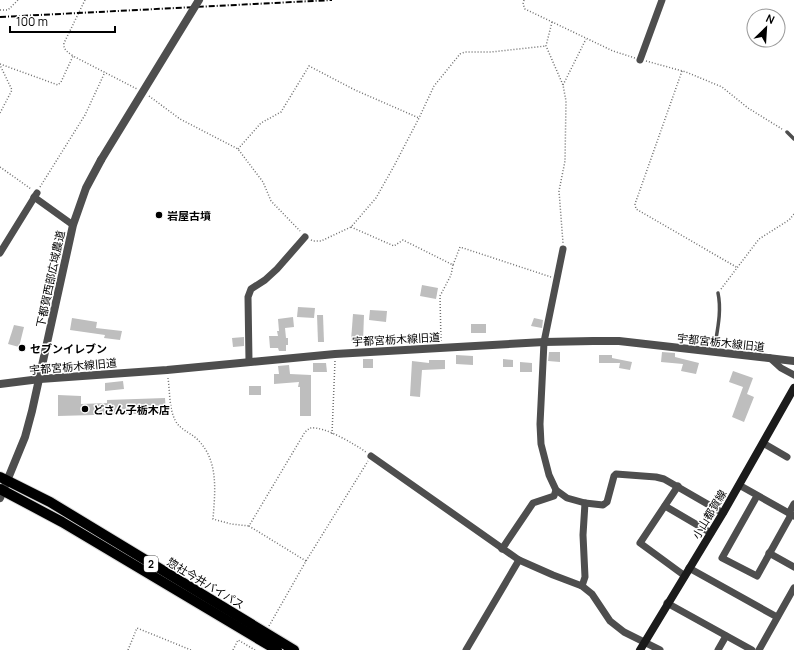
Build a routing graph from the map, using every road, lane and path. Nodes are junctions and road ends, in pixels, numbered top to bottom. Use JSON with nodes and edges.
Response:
{"nodes":[{"id":1,"x":18,"y":0,"type":"edge"},
{"id":2,"x":85,"y":0,"type":"edge"},
{"id":3,"x":199,"y":0,"type":"edge"},
{"id":4,"x":524,"y":0,"type":"edge"},
{"id":5,"x":662,"y":0,"type":"edge"},
{"id":6,"x":0,"y":10,"type":"edge"},
{"id":7,"x":552,"y":22,"type":"junction"},
{"id":8,"x":586,"y":39,"type":"junction"},
{"id":9,"x":546,"y":46,"type":"junction"},
{"id":10,"x":73,"y":56,"type":"junction"},
{"id":11,"x":640,"y":60,"type":"junction"},
{"id":12,"x":0,"y":64,"type":"edge"},
{"id":13,"x":682,"y":71,"type":"junction"},
{"id":14,"x":105,"y":72,"type":"junction"},
{"id":15,"x":563,"y":85,"type":"junction"},
{"id":16,"x":138,"y":90,"type":"dead end"},
{"id":17,"x":144,"y":93,"type":"dead end"},
{"id":18,"x":0,"y":113,"type":"edge"},
{"id":19,"x":419,"y":118,"type":"junction"},
{"id":20,"x":787,"y":132,"type":"joint"},
{"id":21,"x":794,"y":139,"type":"edge"},
{"id":22,"x":238,"y":149,"type":"junction"},
{"id":23,"x":0,"y":167,"type":"edge"},
{"id":24,"x":35,"y":195,"type":"junction"},
{"id":25,"x":794,"y":214,"type":"edge"},
{"id":26,"x":74,"y":225,"type":"junction"},
{"id":27,"x":351,"y":227,"type":"junction"},
{"id":28,"x":305,"y":237,"type":"junction"},
{"id":29,"x":563,"y":249,"type":"joint"},
{"id":30,"x":0,"y":253,"type":"edge"},
{"id":31,"x":453,"y":265,"type":"junction"},
{"id":32,"x":738,"y":268,"type":"junction"},
{"id":33,"x":557,"y":279,"type":"junction"},
{"id":34,"x":718,"y":293,"type":"joint"},
{"id":35,"x":544,"y":342,"type":"junction"},
{"id":36,"x":441,"y":347,"type":"junction"},
{"id":37,"x":714,"y":352,"type":"junction"},
{"id":38,"x":335,"y":354,"type":"junction"},
{"id":39,"x":770,"y":358,"type":"junction"},
{"id":40,"x":249,"y":361,"type":"junction"},
{"id":41,"x":794,"y":361,"type":"edge"},
{"id":42,"x":167,"y":370,"type":"junction"},
{"id":43,"x":794,"y":375,"type":"edge"},
{"id":44,"x":40,"y":379,"type":"junction"},
{"id":45,"x":0,"y":384,"type":"edge"},
{"id":46,"x":794,"y":388,"type":"edge"},
{"id":47,"x":332,"y":434,"type":"junction"},
{"id":48,"x":763,"y":443,"type":"junction"},
{"id":49,"x":371,"y":456,"type":"junction"},
{"id":50,"x":787,"y":457,"type":"dead end"},
{"id":51,"x":4,"y":478,"type":"edge"},
{"id":52,"x":739,"y":485,"type":"junction"},
{"id":53,"x":678,"y":486,"type":"junction"},
{"id":54,"x":556,"y":490,"type":"junction"},
{"id":55,"x":1,"y":492,"type":"edge"},
{"id":56,"x":757,"y":496,"type":"junction"},
{"id":57,"x":585,"y":503,"type":"junction"},
{"id":58,"x":794,"y":504,"type":"edge"},
{"id":59,"x":665,"y":506,"type":"junction"},
{"id":60,"x":723,"y":513,"type":"junction"},
{"id":61,"x":791,"y":515,"type":"edge"},
{"id":62,"x":249,"y":526,"type":"junction"},
{"id":63,"x":711,"y":533,"type":"junction"},
{"id":64,"x":502,"y":549,"type":"junction"},
{"id":65,"x":770,"y":553,"type":"junction"},
{"id":66,"x":519,"y":560,"type":"junction"},
{"id":67,"x":306,"y":561,"type":"junction"},
{"id":68,"x":794,"y":567,"type":"edge"},
{"id":69,"x":689,"y":568,"type":"junction"},
{"id":70,"x":684,"y":576,"type":"junction"},
{"id":71,"x":582,"y":586,"type":"junction"},
{"id":72,"x":794,"y":588,"type":"edge"},
{"id":73,"x":667,"y":603,"type":"junction"},
{"id":74,"x":777,"y":617,"type":"junction"},
{"id":75,"x":265,"y":632,"type":"junction"},
{"id":76,"x":726,"y":636,"type":"junction"},
{"id":77,"x":644,"y":642,"type":"junction"},
{"id":78,"x":128,"y":650,"type":"edge"},
{"id":79,"x":191,"y":650,"type":"edge"},
{"id":80,"x":233,"y":650,"type":"edge"},
{"id":81,"x":255,"y":650,"type":"edge"},
{"id":82,"x":277,"y":650,"type":"edge"},
{"id":83,"x":294,"y":650,"type":"edge"},
{"id":84,"x":466,"y":650,"type":"edge"},
{"id":85,"x":640,"y":650,"type":"edge"},
{"id":86,"x":660,"y":650,"type":"edge"},
{"id":87,"x":718,"y":650,"type":"edge"},
{"id":88,"x":752,"y":650,"type":"edge"},
{"id":89,"x":759,"y":650,"type":"edge"}],
"edges":[{"from":1,"to":6,"type":"path"},
{"from":2,"to":10,"type":"path"},
{"from":3,"to":26,"type":"street","name":"下都賀西部広域農道","bridge":true},
{"from":4,"to":7,"type":"path"},
{"from":5,"to":11,"type":"street"},
{"from":7,"to":8,"type":"path"},
{"from":7,"to":9,"type":"path"},
{"from":8,"to":11,"type":"path"},
{"from":8,"to":15,"type":"path"},
{"from":9,"to":15,"type":"path"},
{"from":9,"to":19,"type":"path"},
{"from":10,"to":12,"type":"path"},
{"from":10,"to":14,"type":"path"},
{"from":11,"to":13,"type":"path"},
{"from":12,"to":18,"type":"path"},
{"from":13,"to":20,"type":"path"},
{"from":13,"to":32,"type":"path"},
{"from":14,"to":16,"type":"path"},
{"from":14,"to":24,"type":"path"},
{"from":15,"to":29,"type":"path"},
{"from":17,"to":22,"type":"path"},
{"from":19,"to":22,"type":"path"},
{"from":19,"to":27,"type":"path"},
{"from":20,"to":21,"type":"lane"},
{"from":22,"to":28,"type":"path"},
{"from":23,"to":24,"type":"path"},
{"from":24,"to":26,"type":"street"},
{"from":24,"to":30,"type":"street"},
{"from":25,"to":32,"type":"path"},
{"from":26,"to":44,"type":"street","name":"下都賀西部広域農道"},
{"from":27,"to":28,"type":"path"},
{"from":27,"to":31,"type":"path"},
{"from":28,"to":40,"type":"street"},
{"from":29,"to":33,"type":"street"},
{"from":31,"to":33,"type":"path"},
{"from":31,"to":36,"type":"path"},
{"from":32,"to":34,"type":"path"},
{"from":33,"to":35,"type":"street"},
{"from":34,"to":37,"type":"lane"},
{"from":35,"to":36,"type":"street","name":"宇都宮栃木線旧道"},
{"from":35,"to":37,"type":"street","name":"宇都宮栃木線旧道"},
{"from":35,"to":54,"type":"street"},
{"from":36,"to":38,"type":"street","name":"宇都宮栃木線旧道"},
{"from":37,"to":39,"type":"street","name":"宇都宮栃木線旧道"},
{"from":38,"to":40,"type":"street","name":"宇都宮栃木線旧道"},
{"from":38,"to":47,"type":"path"},
{"from":39,"to":41,"type":"street","name":"宇都宮栃木線旧道"},
{"from":39,"to":43,"type":"street"},
{"from":40,"to":42,"type":"street","name":"宇都宮栃木線旧道"},
{"from":42,"to":44,"type":"street","name":"宇都宮栃木線旧道"},
{"from":42,"to":62,"type":"path"},
{"from":44,"to":45,"type":"street","name":"宇都宮栃木線旧道"},
{"from":44,"to":51,"type":"street","name":"下都賀西部広域農道"},
{"from":46,"to":48,"type":"main road","name":"小山都賀線"},
{"from":47,"to":49,"type":"path"},
{"from":47,"to":62,"type":"path"},
{"from":48,"to":50,"type":"street"},
{"from":48,"to":52,"type":"main road","name":"小山都賀線"},
{"from":49,"to":64,"type":"street"},
{"from":49,"to":67,"type":"path"},
{"from":51,"to":55,"type":"street","name":"下都賀西部広域農道"},
{"from":51,"to":75,"type":"main road","name":"惣社今井バイパス","number":"2"},
{"from":52,"to":56,"type":"street"},
{"from":52,"to":60,"type":"main road","name":"小山都賀線"},
{"from":53,"to":57,"type":"street"},
{"from":53,"to":59,"type":"street"},
{"from":53,"to":60,"type":"street"},
{"from":54,"to":57,"type":"street"},
{"from":54,"to":64,"type":"street"},
{"from":55,"to":82,"type":"main road","name":"惣社今井バイパス","number":"2"},
{"from":56,"to":61,"type":"street"},
{"from":56,"to":65,"type":"street"},
{"from":57,"to":71,"type":"street"},
{"from":58,"to":61,"type":"street"},
{"from":59,"to":63,"type":"street"},
{"from":59,"to":70,"type":"street"},
{"from":60,"to":63,"type":"main road","name":"小山都賀線"},
{"from":61,"to":65,"type":"street"},
{"from":62,"to":67,"type":"path"},
{"from":63,"to":69,"type":"main road","name":"小山都賀線"},
{"from":64,"to":66,"type":"street"},
{"from":65,"to":68,"type":"street"},
{"from":66,"to":71,"type":"street"},
{"from":66,"to":84,"type":"street"},
{"from":67,"to":75,"type":"path"},
{"from":69,"to":70,"type":"main road","name":"小山都賀線"},
{"from":69,"to":74,"type":"street"},
{"from":70,"to":73,"type":"main road","name":"小山都賀線"},
{"from":71,"to":77,"type":"street"},
{"from":72,"to":74,"type":"street"},
{"from":73,"to":76,"type":"street"},
{"from":73,"to":77,"type":"main road","name":"小山都賀線"},
{"from":74,"to":89,"type":"street"},
{"from":75,"to":83,"type":"main road","name":"惣社今井バイパス","number":"2"},
{"from":76,"to":87,"type":"street"},
{"from":76,"to":88,"type":"street"},
{"from":77,"to":85,"type":"main road","name":"小山都賀線"},
{"from":77,"to":86,"type":"street"},
{"from":78,"to":79,"type":"path"},
{"from":80,"to":81,"type":"path"}]}
